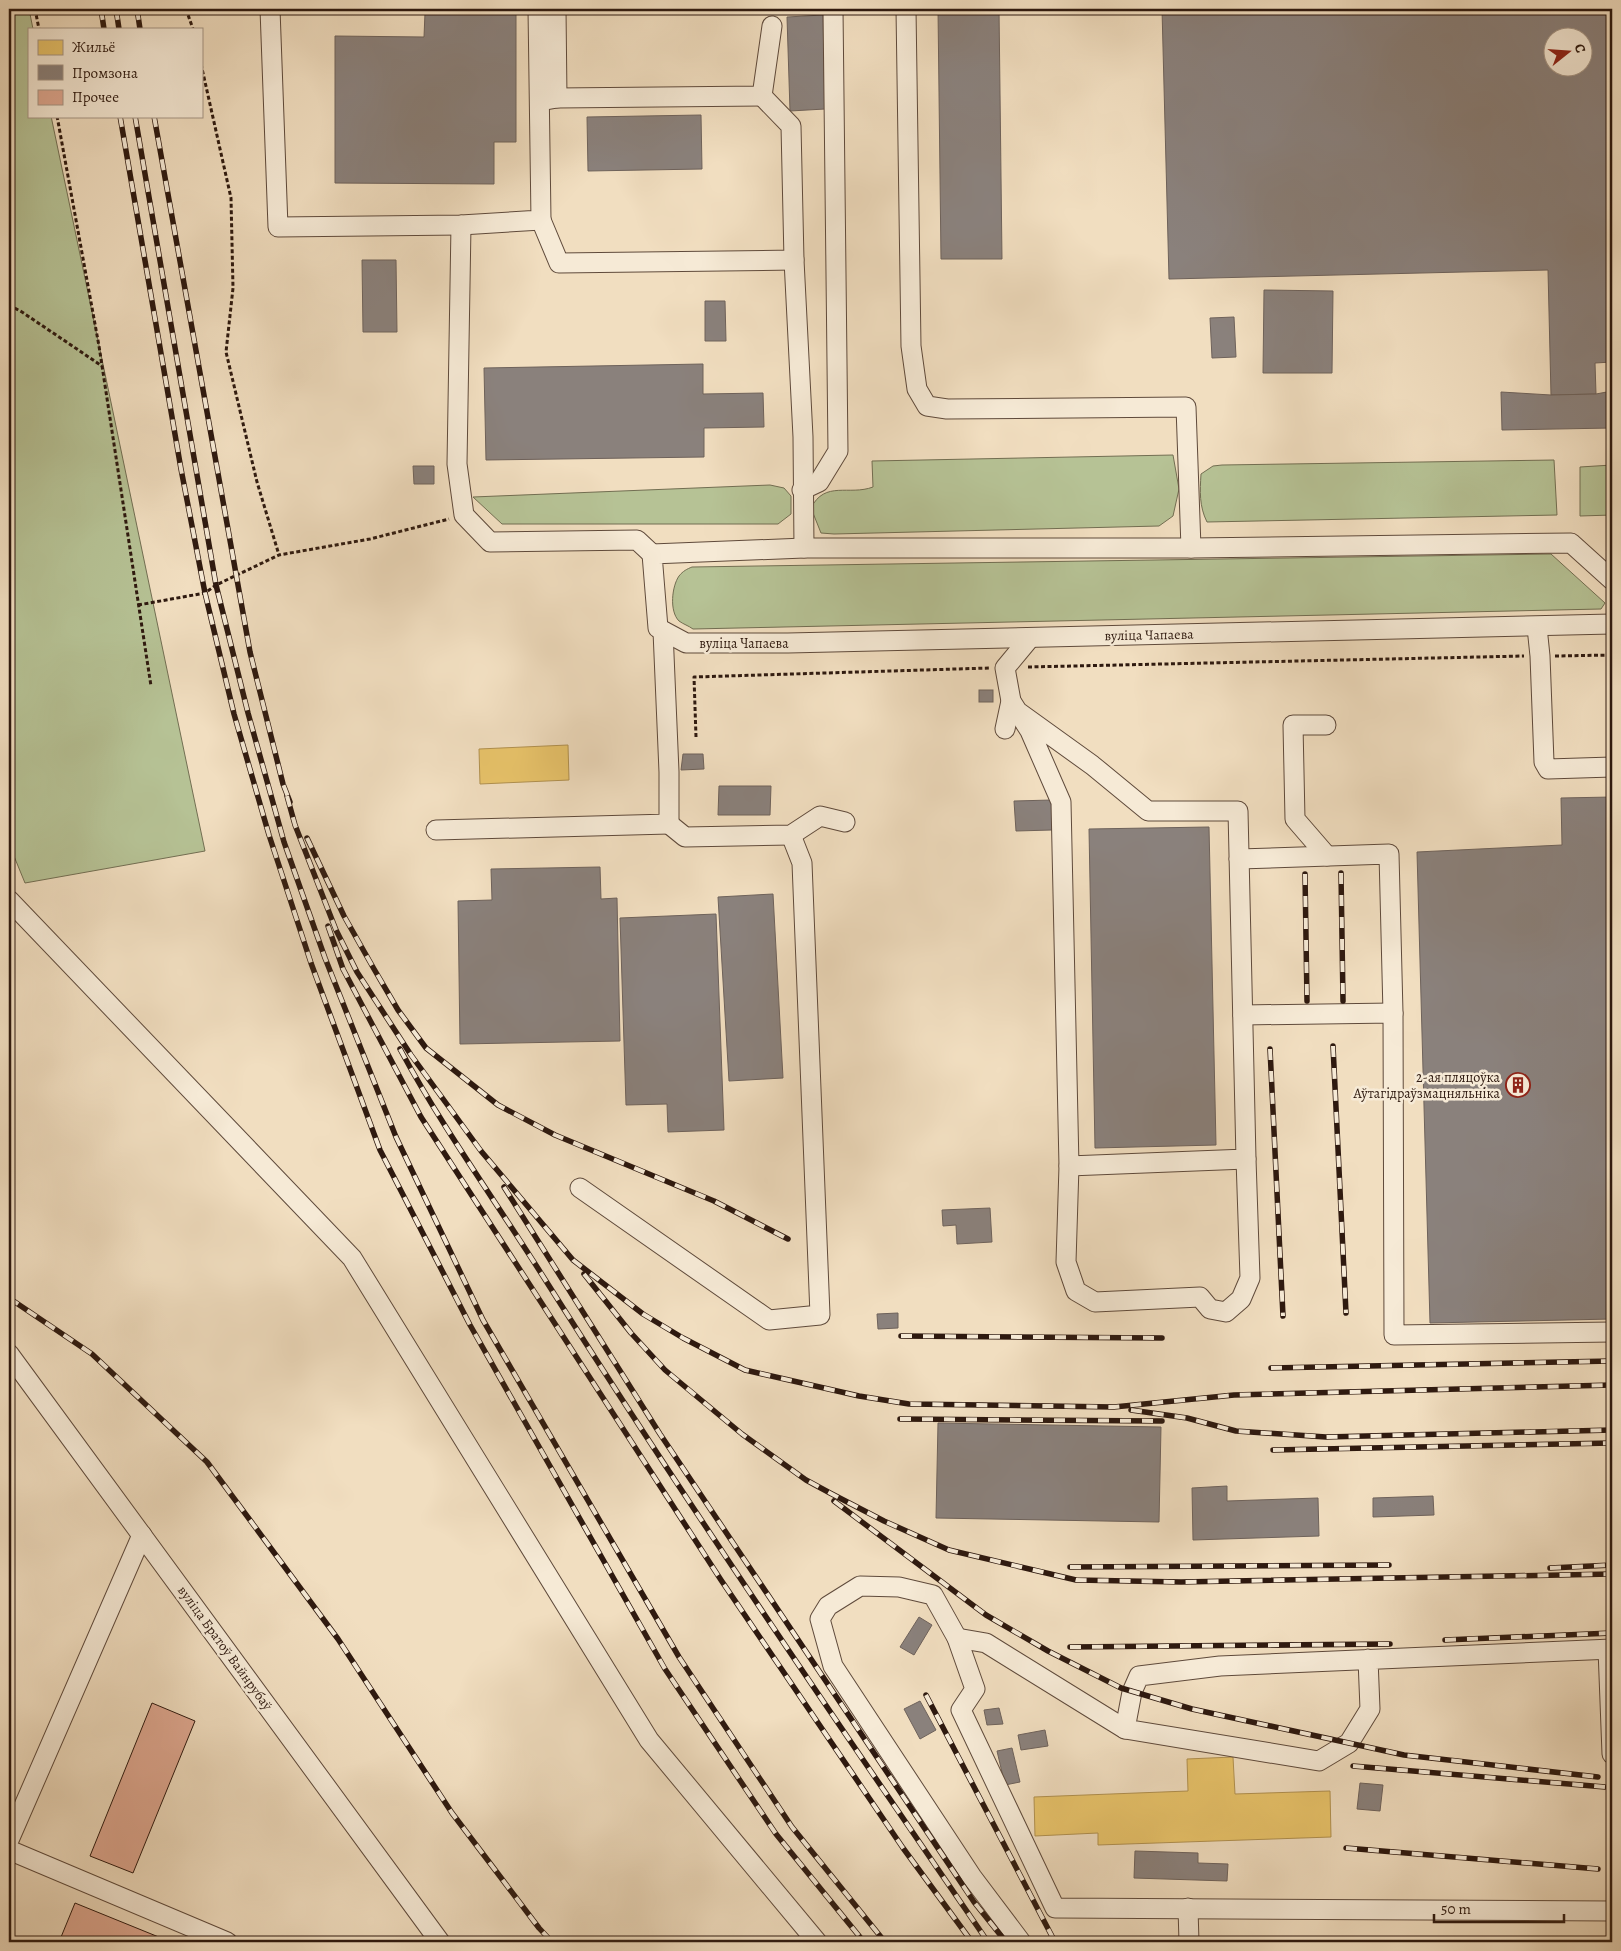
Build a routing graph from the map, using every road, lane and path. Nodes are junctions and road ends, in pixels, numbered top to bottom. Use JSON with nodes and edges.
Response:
{"nodes":[{"id":1,"x":35,"y":9,"type":"edge"},
{"id":2,"x":186,"y":9,"type":"edge"},
{"id":3,"x":270,"y":9,"type":"edge"},
{"id":4,"x":538,"y":9,"type":"edge"},
{"id":5,"x":556,"y":9,"type":"edge"},
{"id":6,"x":833,"y":9,"type":"edge"},
{"id":7,"x":906,"y":9,"type":"edge"},
{"id":8,"x":772,"y":26,"type":"dead end"},
{"id":9,"x":39,"y":28,"type":"edge"},
{"id":10,"x":193,"y":28,"type":"edge"},
{"id":11,"x":202,"y":68,"type":"edge"},
{"id":12,"x":762,"y":96,"type":"junction"},
{"id":13,"x":548,"y":99,"type":"junction"},
{"id":14,"x":57,"y":118,"type":"edge"},
{"id":15,"x":541,"y":220,"type":"junction"},
{"id":16,"x":461,"y":225,"type":"junction"},
{"id":17,"x":794,"y":260,"type":"junction"},
{"id":18,"x":9,"y":305,"type":"edge"},
{"id":19,"x":103,"y":367,"type":"junction"},
{"id":20,"x":802,"y":490,"type":"junction"},
{"id":21,"x":464,"y":515,"type":"junction"},
{"id":22,"x":804,"y":548,"type":"junction"},
{"id":23,"x":1191,"y":548,"type":"junction"},
{"id":24,"x":652,"y":554,"type":"junction"},
{"id":25,"x":279,"y":555,"type":"junction"},
{"id":26,"x":1612,"y":580,"type":"edge"},
{"id":27,"x":138,"y":604,"type":"junction"},
{"id":28,"x":1612,"y":624,"type":"edge"},
{"id":29,"x":1537,"y":627,"type":"junction"},
{"id":30,"x":663,"y":631,"type":"junction"},
{"id":31,"x":1030,"y":638,"type":"junction"},
{"id":32,"x":1612,"y":654,"type":"edge"},
{"id":33,"x":1540,"y":656,"type":"junction"},
{"id":34,"x":1005,"y":668,"type":"junction"},
{"id":35,"x":150,"y":686,"type":"dead end"},
{"id":36,"x":1014,"y":706,"type":"junction"},
{"id":37,"x":1326,"y":725,"type":"dead end"},
{"id":38,"x":1004,"y":729,"type":"dead end"},
{"id":39,"x":696,"y":737,"type":"dead end"},
{"id":40,"x":1612,"y":767,"type":"edge"},
{"id":41,"x":845,"y":822,"type":"dead end"},
{"id":42,"x":668,"y":824,"type":"junction"},
{"id":43,"x":436,"y":830,"type":"dead end"},
{"id":44,"x":791,"y":835,"type":"junction"},
{"id":45,"x":1327,"y":856,"type":"junction"},
{"id":46,"x":1240,"y":859,"type":"junction"},
{"id":47,"x":9,"y":900,"type":"edge"},
{"id":48,"x":1393,"y":1013,"type":"junction"},
{"id":49,"x":1243,"y":1015,"type":"junction"},
{"id":50,"x":1246,"y":1159,"type":"junction"},
{"id":51,"x":1069,"y":1166,"type":"junction"},
{"id":52,"x":580,"y":1188,"type":"dead end"},
{"id":53,"x":1612,"y":1332,"type":"edge"},
{"id":54,"x":9,"y":1354,"type":"edge"},
{"id":55,"x":142,"y":1535,"type":"junction"},
{"id":56,"x":957,"y":1638,"type":"junction"},
{"id":57,"x":1610,"y":1649,"type":"edge"},
{"id":58,"x":1368,"y":1659,"type":"junction"},
{"id":59,"x":1125,"y":1729,"type":"junction"},
{"id":60,"x":1612,"y":1754,"type":"edge"},
{"id":61,"x":9,"y":1840,"type":"edge"},
{"id":62,"x":9,"y":1850,"type":"edge"},
{"id":63,"x":1188,"y":1908,"type":"junction"},
{"id":64,"x":1612,"y":1911,"type":"edge"},
{"id":65,"x":227,"y":1942,"type":"edge"},
{"id":66,"x":440,"y":1942,"type":"edge"},
{"id":67,"x":818,"y":1942,"type":"edge"},
{"id":68,"x":1021,"y":1942,"type":"edge"},
{"id":69,"x":1189,"y":1942,"type":"edge"}],
"edges":[{"from":1,"to":9,"type":"path"},
{"from":2,"to":10,"type":"path"},
{"from":3,"to":16,"type":"street"},
{"from":4,"to":13,"type":"street"},
{"from":5,"to":13,"type":"street"},
{"from":6,"to":20,"type":"street"},
{"from":7,"to":23,"type":"street"},
{"from":8,"to":12,"type":"street"},
{"from":11,"to":25,"type":"path"},
{"from":12,"to":13,"type":"street"},
{"from":12,"to":17,"type":"street"},
{"from":13,"to":15,"type":"street"},
{"from":14,"to":19,"type":"path"},
{"from":15,"to":16,"type":"street"},
{"from":15,"to":17,"type":"street"},
{"from":16,"to":21,"type":"street"},
{"from":17,"to":20,"type":"street"},
{"from":18,"to":19,"type":"path"},
{"from":19,"to":27,"type":"path"},
{"from":20,"to":22,"type":"street"},
{"from":21,"to":24,"type":"street"},
{"from":21,"to":25,"type":"path"},
{"from":22,"to":23,"type":"street"},
{"from":22,"to":24,"type":"street"},
{"from":23,"to":26,"type":"street"},
{"from":24,"to":30,"type":"street"},
{"from":25,"to":27,"type":"path"},
{"from":27,"to":35,"type":"path"},
{"from":28,"to":29,"type":"street","name":"вуліца Чапаева"},
{"from":29,"to":31,"type":"street","name":"вуліца Чапаева"},
{"from":29,"to":33,"type":"street"},
{"from":30,"to":31,"type":"street","name":"вуліца Чапаева"},
{"from":30,"to":42,"type":"street"},
{"from":31,"to":34,"type":"street"},
{"from":32,"to":33,"type":"path"},
{"from":33,"to":34,"type":"path"},
{"from":33,"to":40,"type":"street"},
{"from":34,"to":36,"type":"street"},
{"from":34,"to":39,"type":"path"},
{"from":36,"to":38,"type":"street"},
{"from":36,"to":46,"type":"street"},
{"from":36,"to":51,"type":"street"},
{"from":37,"to":45,"type":"street"},
{"from":41,"to":44,"type":"street"},
{"from":42,"to":43,"type":"street"},
{"from":42,"to":44,"type":"street"},
{"from":44,"to":52,"type":"street"},
{"from":45,"to":46,"type":"street"},
{"from":45,"to":48,"type":"street"},
{"from":46,"to":49,"type":"street"},
{"from":47,"to":67,"type":"street"},
{"from":48,"to":49,"type":"street"},
{"from":48,"to":53,"type":"street"},
{"from":49,"to":50,"type":"street"},
{"from":50,"to":51,"type":"street"},
{"from":50,"to":51,"type":"street"},
{"from":54,"to":55,"type":"street","name":"вуліца Братоў Вайнрубаў"},
{"from":55,"to":61,"type":"street"},
{"from":55,"to":66,"type":"street","name":"вуліца Братоў Вайнрубаў"},
{"from":56,"to":59,"type":"street"},
{"from":56,"to":63,"type":"street"},
{"from":56,"to":68,"type":"street"},
{"from":57,"to":58,"type":"street"},
{"from":57,"to":60,"type":"street"},
{"from":58,"to":59,"type":"street"},
{"from":58,"to":59,"type":"street"},
{"from":62,"to":65,"type":"street"},
{"from":63,"to":64,"type":"street"},
{"from":63,"to":69,"type":"street"}]}
